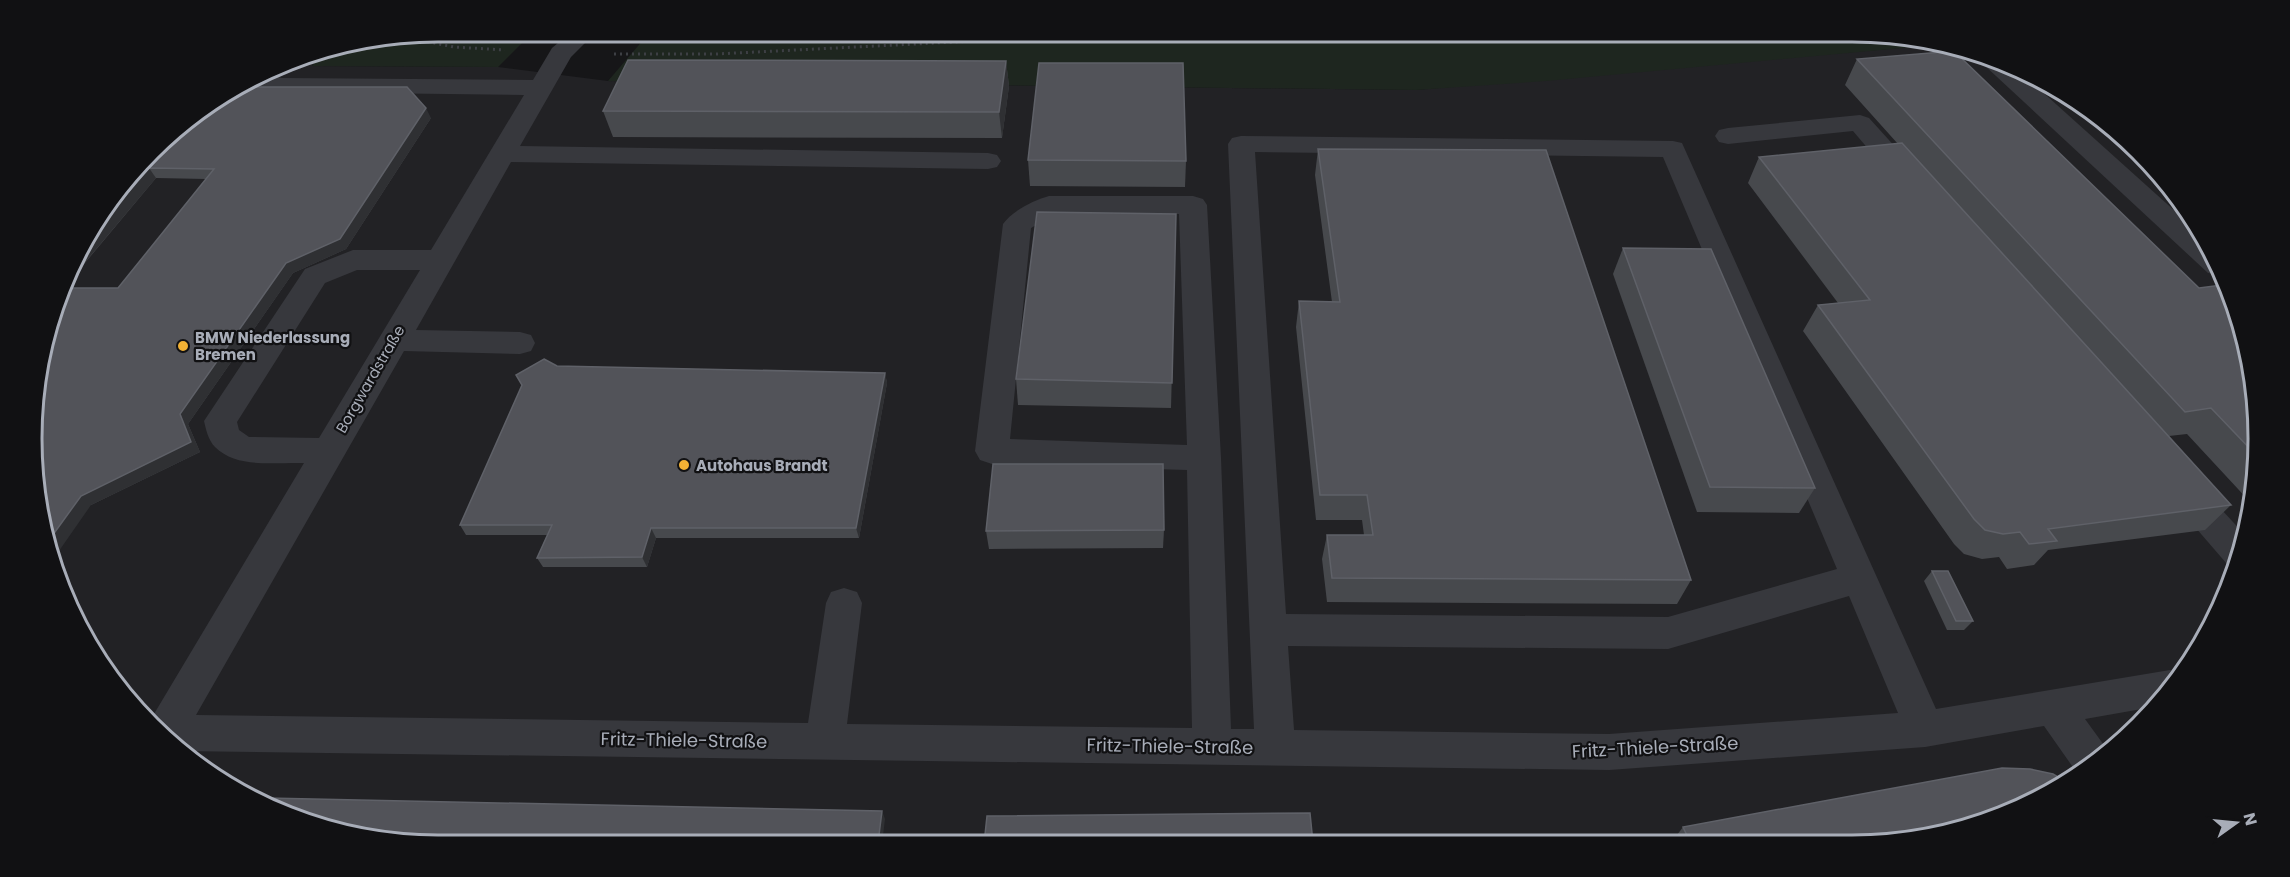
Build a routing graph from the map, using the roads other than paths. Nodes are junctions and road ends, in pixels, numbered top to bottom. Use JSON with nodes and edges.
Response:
{"nodes":[{"id":1,"x":570,"y":45,"type":"edge"},
{"id":2,"x":2009,"y":75,"type":"edge"},
{"id":3,"x":264,"y":83,"type":"edge"},
{"id":4,"x":541,"y":88,"type":"junction"},
{"id":5,"x":1728,"y":136,"type":"dead end"},
{"id":6,"x":501,"y":154,"type":"junction"},
{"id":7,"x":988,"y":161,"type":"dead end"},
{"id":8,"x":1923,"y":195,"type":"edge"},
{"id":9,"x":2200,"y":249,"type":"edge"},
{"id":10,"x":439,"y":260,"type":"junction"},
{"id":11,"x":392,"y":340,"type":"junction"},
{"id":12,"x":520,"y":343,"type":"dead end"},
{"id":13,"x":328,"y":451,"type":"junction"},
{"id":14,"x":1204,"y":458,"type":"junction"},
{"id":15,"x":2161,"y":465,"type":"edge"},
{"id":16,"x":2233,"y":546,"type":"edge"},
{"id":17,"x":1858,"y":578,"type":"junction"},
{"id":18,"x":844,"y":603,"type":"dead end"},
{"id":19,"x":1268,"y":630,"type":"junction"},
{"id":20,"x":2159,"y":689,"type":"edge"},
{"id":21,"x":2053,"y":707,"type":"junction"},
{"id":22,"x":168,"y":728,"type":"edge"},
{"id":23,"x":1925,"y":729,"type":"junction"},
{"id":24,"x":173,"y":733,"type":"edge"},
{"id":25,"x":825,"y":742,"type":"junction"},
{"id":26,"x":1212,"y":747,"type":"junction"},
{"id":27,"x":1275,"y":748,"type":"junction"},
{"id":28,"x":2089,"y":756,"type":"edge"}],
"edges":[{"from":1,"to":4,"type":"street","name":"Borgwardstraße"},
{"from":2,"to":9,"type":"street"},
{"from":3,"to":4,"type":"street"},
{"from":4,"to":6,"type":"street","name":"Borgwardstraße"},
{"from":5,"to":8,"type":"street"},
{"from":6,"to":7,"type":"street"},
{"from":6,"to":10,"type":"street","name":"Borgwardstraße"},
{"from":10,"to":11,"type":"street","name":"Borgwardstraße"},
{"from":10,"to":13,"type":"street"},
{"from":11,"to":12,"type":"street"},
{"from":11,"to":13,"type":"street","name":"Borgwardstraße"},
{"from":13,"to":22,"type":"street","name":"Borgwardstraße"},
{"from":14,"to":14,"type":"street"},
{"from":14,"to":26,"type":"street"},
{"from":15,"to":16,"type":"street"},
{"from":17,"to":19,"type":"street"},
{"from":17,"to":19,"type":"street"},
{"from":17,"to":23,"type":"street"},
{"from":18,"to":25,"type":"street"},
{"from":19,"to":27,"type":"street"},
{"from":20,"to":21,"type":"street","name":"Fritz-Thiele-Straße"},
{"from":21,"to":23,"type":"street","name":"Fritz-Thiele-Straße"},
{"from":21,"to":28,"type":"street"},
{"from":23,"to":27,"type":"street","name":"Fritz-Thiele-Straße"},
{"from":24,"to":25,"type":"street","name":"Fritz-Thiele-Straße"},
{"from":25,"to":26,"type":"street","name":"Fritz-Thiele-Straße"},
{"from":26,"to":27,"type":"street","name":"Fritz-Thiele-Straße"}]}
